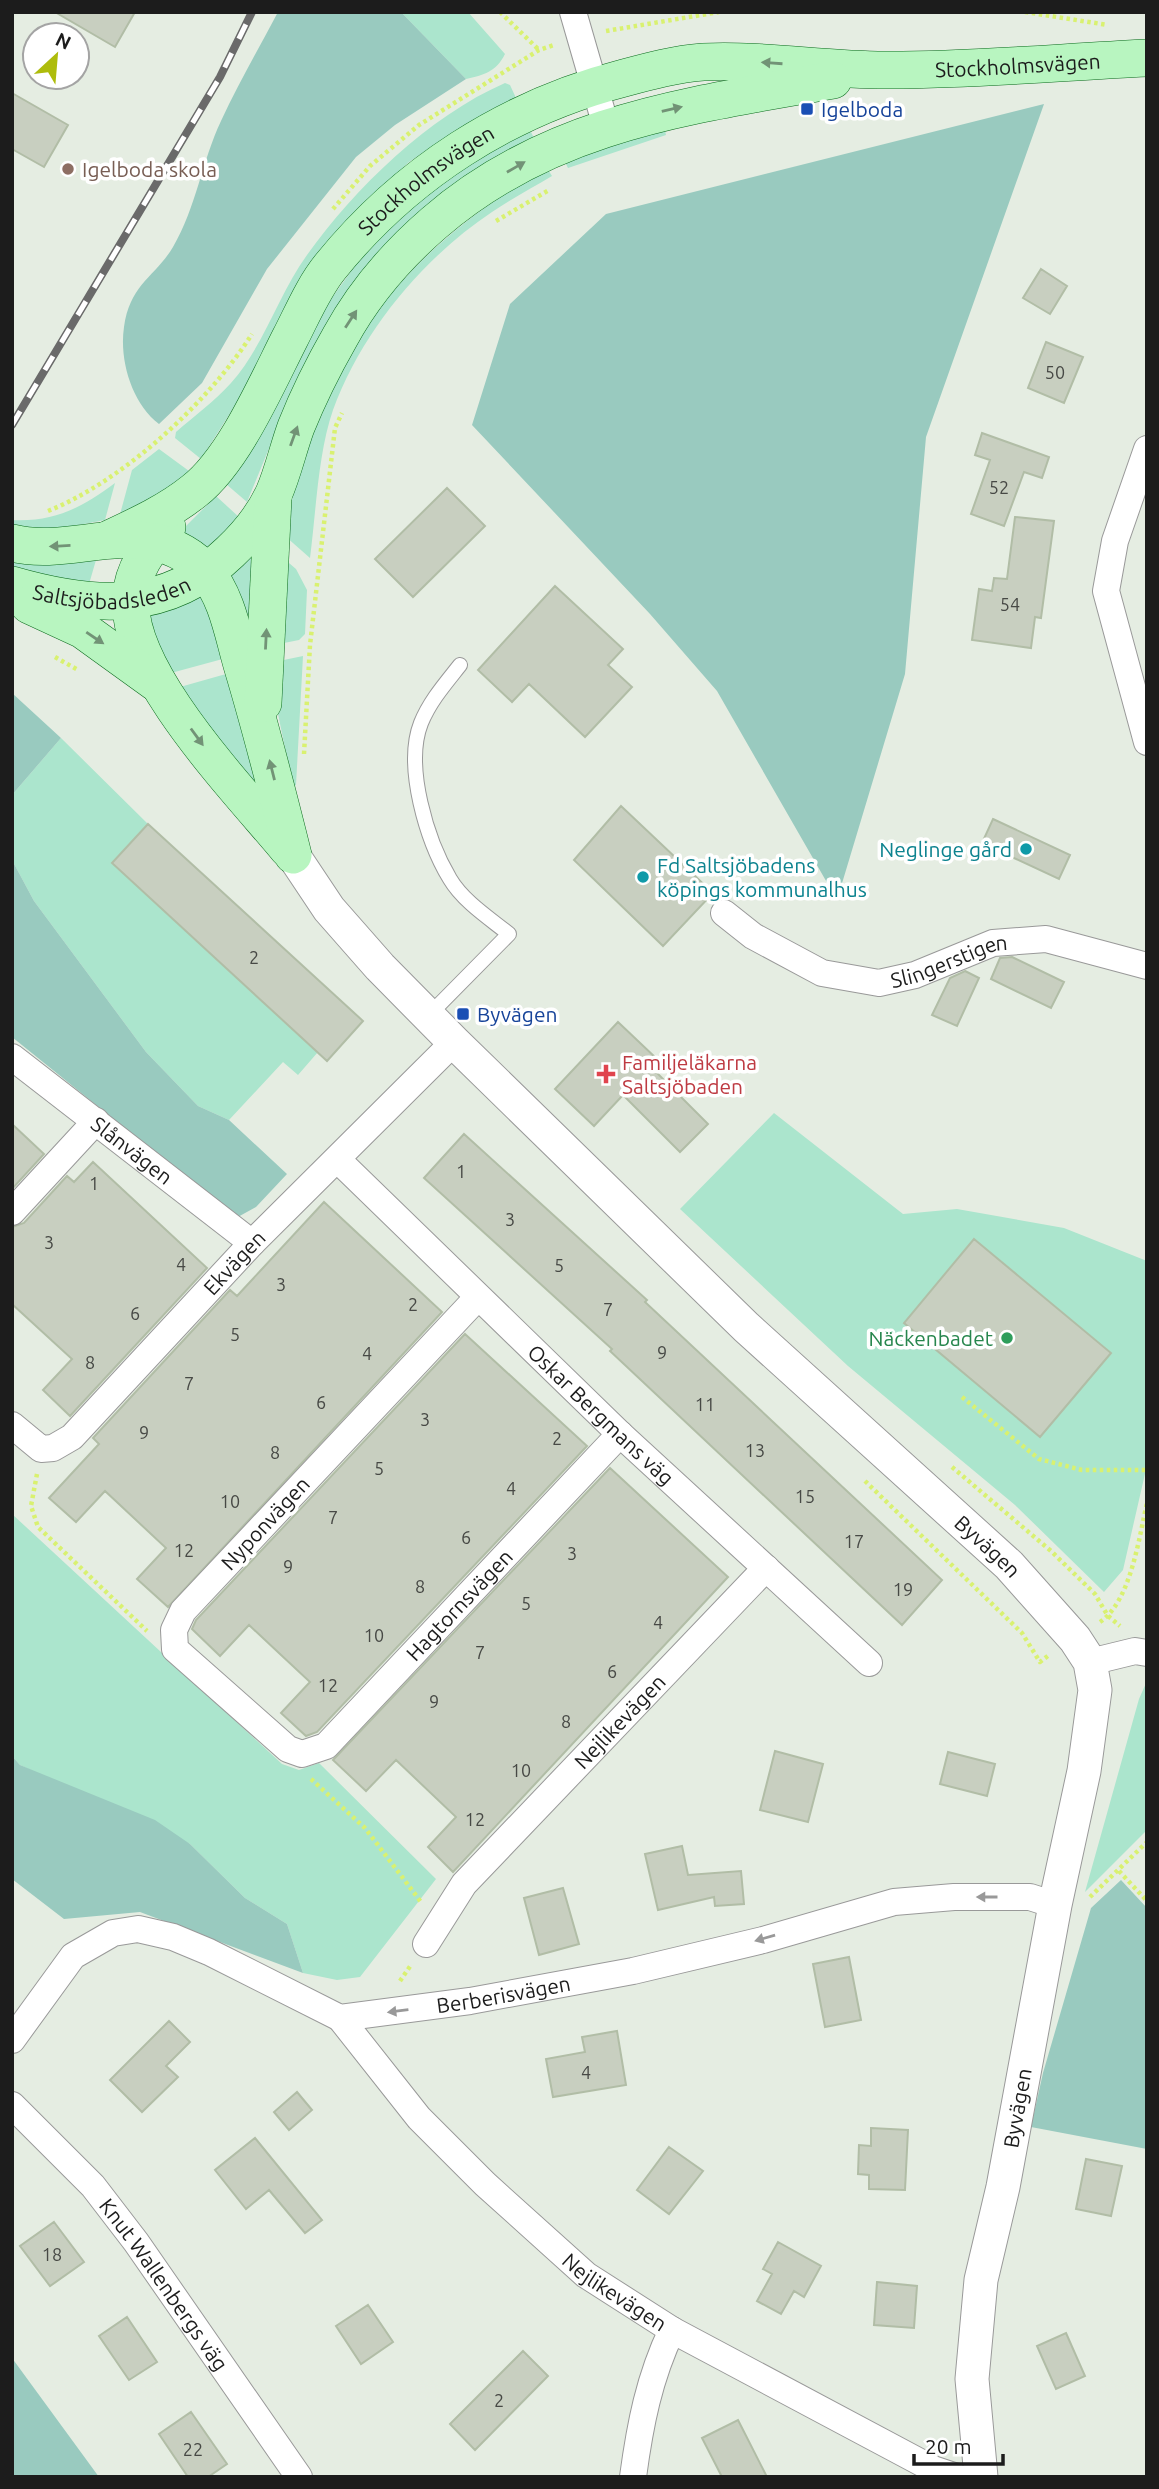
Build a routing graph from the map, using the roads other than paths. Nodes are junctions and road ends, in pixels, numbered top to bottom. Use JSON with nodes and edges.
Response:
{"nodes":[{"id":1,"x":573,"y":12,"type":"edge"},
{"id":2,"x":1147,"y":58,"type":"edge"},
{"id":3,"x":594,"y":85,"type":"junction"},
{"id":4,"x":885,"y":87,"type":"junction"},
{"id":5,"x":606,"y":126,"type":"junction"},
{"id":6,"x":1147,"y":449,"type":"edge"},
{"id":7,"x":197,"y":490,"type":"junction"},
{"id":8,"x":274,"y":494,"type":"junction"},
{"id":9,"x":107,"y":540,"type":"junction"},
{"id":10,"x":155,"y":542,"type":"junction"},
{"id":11,"x":12,"y":543,"type":"edge"},
{"id":12,"x":207,"y":573,"type":"junction"},
{"id":13,"x":12,"y":585,"type":"edge"},
{"id":14,"x":12,"y":598,"type":"edge"},
{"id":15,"x":130,"y":601,"type":"junction"},
{"id":16,"x":460,"y":665,"type":"dead end"},
{"id":17,"x":156,"y":683,"type":"junction"},
{"id":18,"x":262,"y":732,"type":"junction"},
{"id":19,"x":1147,"y":742,"type":"edge"},
{"id":20,"x":293,"y":855,"type":"junction"},
{"id":21,"x":724,"y":913,"type":"dead end"},
{"id":22,"x":1147,"y":966,"type":"edge"},
{"id":23,"x":428,"y":1016,"type":"junction"},
{"id":24,"x":454,"y":1042,"type":"junction"},
{"id":25,"x":12,"y":1057,"type":"edge"},
{"id":26,"x":96,"y":1121,"type":"junction"},
{"id":27,"x":338,"y":1160,"type":"junction"},
{"id":28,"x":12,"y":1213,"type":"edge"},
{"id":29,"x":252,"y":1243,"type":"junction"},
{"id":30,"x":478,"y":1297,"type":"junction"},
{"id":31,"x":12,"y":1425,"type":"edge"},
{"id":32,"x":621,"y":1434,"type":"junction"},
{"id":33,"x":766,"y":1568,"type":"junction"},
{"id":34,"x":1147,"y":1653,"type":"edge"},
{"id":35,"x":1090,"y":1662,"type":"junction"},
{"id":36,"x":869,"y":1663,"type":"dead end"},
{"id":37,"x":295,"y":1751,"type":"joint"},
{"id":38,"x":1055,"y":1905,"type":"junction"},
{"id":39,"x":432,"y":1934,"type":"road end"},
{"id":40,"x":340,"y":2018,"type":"junction"},
{"id":41,"x":12,"y":2040,"type":"edge"},
{"id":42,"x":12,"y":2105,"type":"edge"},
{"id":43,"x":672,"y":2330,"type":"junction"},
{"id":44,"x":299,"y":2477,"type":"edge"},
{"id":45,"x":634,"y":2477,"type":"edge"},
{"id":46,"x":957,"y":2477,"type":"edge"},
{"id":47,"x":981,"y":2477,"type":"edge"}],
"edges":[{"from":1,"to":3,"type":"street"},
{"from":2,"to":4,"type":"main road","name":"Stockholmsvägen"},
{"from":4,"to":3,"type":"main road","name":"Stockholmsvägen","one_way":true},
{"from":3,"to":5,"type":"street"},
{"from":3,"to":7,"type":"main road","name":"Stockholmsvägen"},
{"from":5,"to":4,"type":"main road","name":"Stockholmsvägen","one_way":true},
{"from":8,"to":5,"type":"main road","name":"Stockholmsvägen","one_way":true},
{"from":6,"to":19,"type":"street"},
{"from":7,"to":9,"type":"main road","name":"Stockholmsvägen"},
{"from":7,"to":10,"type":"main road"},
{"from":8,"to":12,"type":"main road","name":"Stockholmsvägen"},
{"from":18,"to":8,"type":"main road","one_way":true},
{"from":9,"to":10,"type":"main road"},
{"from":9,"to":11,"type":"main road","name":"Saltsjöbadsleden","one_way":true},
{"from":10,"to":12,"type":"main road"},
{"from":10,"to":15,"type":"main road"},
{"from":12,"to":15,"type":"main road","name":"Saltsjöbadsleden"},
{"from":12,"to":18,"type":"main road"},
{"from":13,"to":15,"type":"main road","name":"Saltsjöbadsleden"},
{"from":14,"to":17,"type":"main road","one_way":true},
{"from":15,"to":17,"type":"main road"},
{"from":16,"to":23,"type":"lane"},
{"from":17,"to":20,"type":"main road","one_way":true},
{"from":20,"to":18,"type":"main road","one_way":true},
{"from":20,"to":23,"type":"street","name":"Byvägen"},
{"from":21,"to":22,"type":"street","name":"Slingerstigen"},
{"from":23,"to":24,"type":"street","name":"Byvägen"},
{"from":24,"to":27,"type":"street","name":"Ekvägen"},
{"from":24,"to":35,"type":"street","name":"Byvägen"},
{"from":25,"to":26,"type":"street","name":"Slånvägen"},
{"from":26,"to":28,"type":"street"},
{"from":26,"to":29,"type":"street","name":"Slånvägen"},
{"from":27,"to":29,"type":"street","name":"Ekvägen"},
{"from":27,"to":30,"type":"street","name":"Oskar Bergmans väg"},
{"from":29,"to":31,"type":"street","name":"Ekvägen"},
{"from":30,"to":32,"type":"street","name":"Oskar Bergmans väg"},
{"from":30,"to":37,"type":"street","name":"Nyponvägen"},
{"from":32,"to":33,"type":"street","name":"Oskar Bergmans väg"},
{"from":32,"to":37,"type":"street","name":"Hagtornsvägen"},
{"from":33,"to":36,"type":"street","name":"Oskar Bergmans väg"},
{"from":33,"to":39,"type":"street","name":"Nejlikevägen"},
{"from":34,"to":35,"type":"street"},
{"from":35,"to":38,"type":"street","name":"Byvägen"},
{"from":38,"to":40,"type":"street","name":"Berberisvägen","one_way":true},
{"from":38,"to":47,"type":"street","name":"Byvägen"},
{"from":40,"to":41,"type":"street"},
{"from":40,"to":43,"type":"street","name":"Nejlikevägen"},
{"from":42,"to":44,"type":"street","name":"Knut Wallenbergs väg"},
{"from":43,"to":45,"type":"street"},
{"from":43,"to":46,"type":"street","name":"Nejlikevägen"}]}
